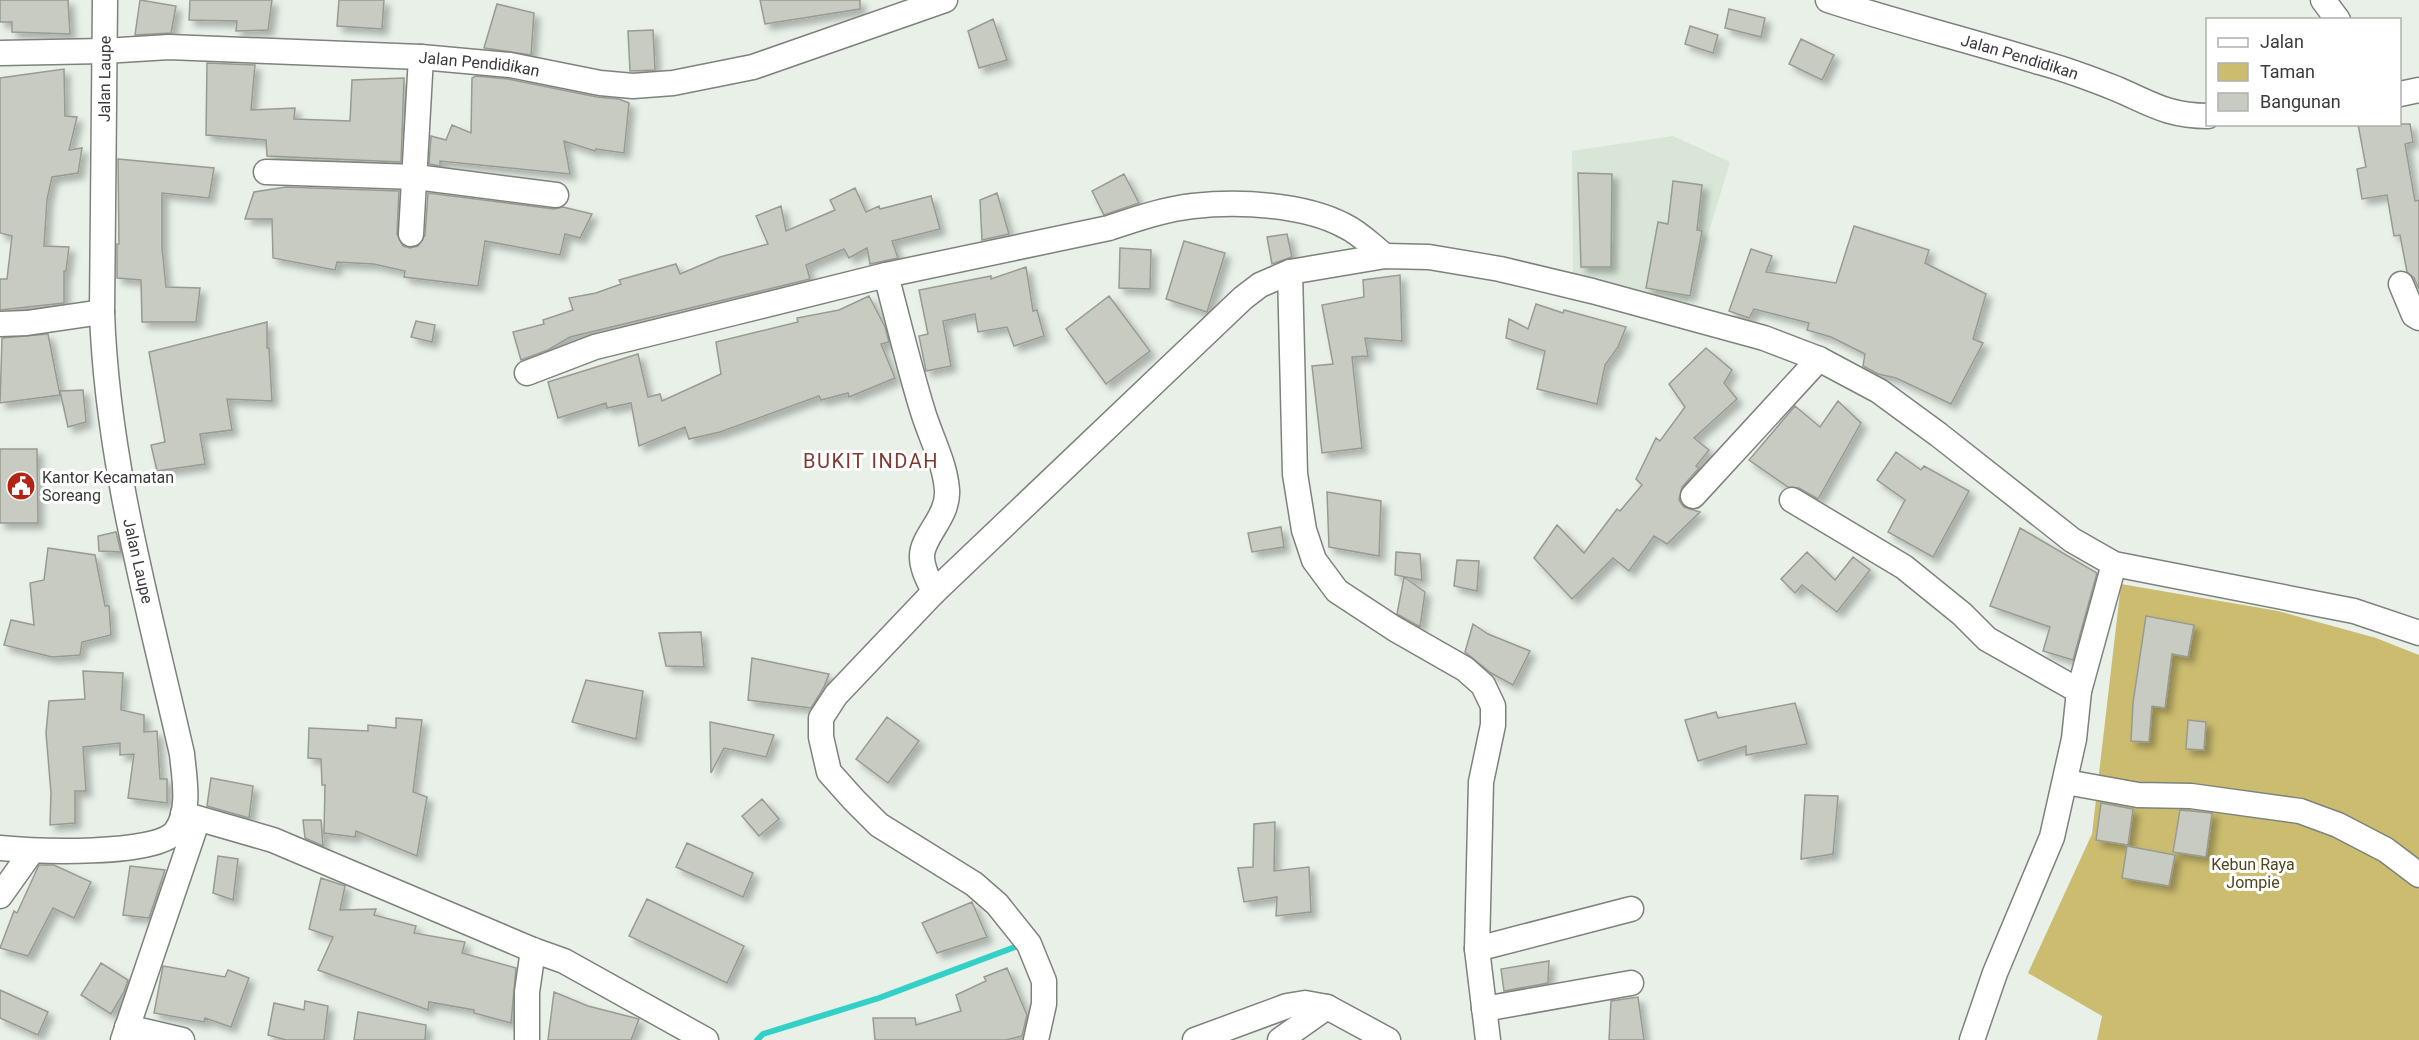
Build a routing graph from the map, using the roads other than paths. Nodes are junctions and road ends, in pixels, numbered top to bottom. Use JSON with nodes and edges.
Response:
{"nodes":[{"id":1,"x":105,"y":0,"type":"edge"},
{"id":2,"x":945,"y":0,"type":"edge"},
{"id":3,"x":1828,"y":0,"type":"edge"},
{"id":4,"x":2323,"y":0,"type":"edge"},
{"id":5,"x":881,"y":11,"type":"edge"},
{"id":6,"x":2336,"y":18,"type":"edge"},
{"id":7,"x":104,"y":51,"type":"junction"},
{"id":8,"x":0,"y":53,"type":"edge"},
{"id":9,"x":421,"y":57,"type":"junction"},
{"id":10,"x":2419,"y":90,"type":"edge"},
{"id":11,"x":2401,"y":94,"type":"edge"},
{"id":12,"x":2206,"y":116,"type":"edge"},
{"id":13,"x":266,"y":172,"type":"dead end"},
{"id":14,"x":416,"y":177,"type":"junction"},
{"id":15,"x":556,"y":195,"type":"dead end"},
{"id":16,"x":411,"y":234,"type":"dead end"},
{"id":17,"x":1385,"y":256,"type":"junction"},
{"id":18,"x":1290,"y":272,"type":"junction"},
{"id":19,"x":886,"y":275,"type":"junction"},
{"id":20,"x":2401,"y":284,"type":"dead end"},
{"id":21,"x":102,"y":312,"type":"junction"},
{"id":22,"x":2419,"y":318,"type":"edge"},
{"id":23,"x":0,"y":324,"type":"edge"},
{"id":24,"x":1819,"y":359,"type":"junction"},
{"id":25,"x":527,"y":374,"type":"dead end"},
{"id":26,"x":1693,"y":496,"type":"dead end"},
{"id":27,"x":1792,"y":500,"type":"dead end"},
{"id":28,"x":2114,"y":564,"type":"junction"},
{"id":29,"x":934,"y":592,"type":"junction"},
{"id":30,"x":2419,"y":633,"type":"edge"},
{"id":31,"x":2079,"y":691,"type":"junction"},
{"id":32,"x":2066,"y":782,"type":"junction"},
{"id":33,"x":190,"y":816,"type":"junction"},
{"id":34,"x":0,"y":848,"type":"edge"},
{"id":35,"x":32,"y":851,"type":"junction"},
{"id":36,"x":2419,"y":875,"type":"edge"},
{"id":37,"x":0,"y":896,"type":"edge"},
{"id":38,"x":1631,"y":909,"type":"dead end"},
{"id":39,"x":1477,"y":949,"type":"junction"},
{"id":40,"x":533,"y":950,"type":"junction"},
{"id":41,"x":1631,"y":983,"type":"dead end"},
{"id":42,"x":1327,"y":1007,"type":"junction"},
{"id":43,"x":1484,"y":1009,"type":"junction"},
{"id":44,"x":125,"y":1033,"type":"edge"},
{"id":45,"x":182,"y":1040,"type":"edge"},
{"id":46,"x":527,"y":1040,"type":"edge"},
{"id":47,"x":706,"y":1040,"type":"edge"},
{"id":48,"x":1036,"y":1040,"type":"edge"},
{"id":49,"x":1195,"y":1040,"type":"edge"},
{"id":50,"x":1280,"y":1040,"type":"edge"},
{"id":51,"x":1388,"y":1040,"type":"edge"},
{"id":52,"x":1488,"y":1040,"type":"edge"},
{"id":53,"x":1972,"y":1040,"type":"edge"}],
"edges":[{"from":1,"to":7,"type":"street","name":"Jalan Laupe"},
{"from":2,"to":5,"type":"street","name":"Jalan Pendidikan"},
{"from":3,"to":12,"type":"street","name":"Jalan Pendidikan"},
{"from":4,"to":6,"type":"street"},
{"from":5,"to":9,"type":"street","name":"Jalan Pendidikan"},
{"from":7,"to":8,"type":"street","name":"Jalan Pendidikan"},
{"from":7,"to":9,"type":"street","name":"Jalan Pendidikan"},
{"from":7,"to":21,"type":"street","name":"Jalan Laupe"},
{"from":9,"to":14,"type":"street"},
{"from":10,"to":11,"type":"street"},
{"from":13,"to":14,"type":"street"},
{"from":14,"to":15,"type":"street"},
{"from":14,"to":16,"type":"street"},
{"from":17,"to":18,"type":"street"},
{"from":17,"to":19,"type":"street"},
{"from":17,"to":24,"type":"street"},
{"from":18,"to":29,"type":"street"},
{"from":18,"to":39,"type":"street"},
{"from":19,"to":25,"type":"street"},
{"from":19,"to":29,"type":"street"},
{"from":20,"to":22,"type":"street"},
{"from":21,"to":23,"type":"street"},
{"from":21,"to":33,"type":"street","name":"Jalan Laupe"},
{"from":24,"to":26,"type":"street"},
{"from":24,"to":28,"type":"street"},
{"from":27,"to":31,"type":"street"},
{"from":28,"to":30,"type":"street"},
{"from":28,"to":31,"type":"street"},
{"from":29,"to":48,"type":"street"},
{"from":31,"to":32,"type":"street"},
{"from":32,"to":36,"type":"street"},
{"from":32,"to":53,"type":"street"},
{"from":33,"to":35,"type":"street"},
{"from":33,"to":40,"type":"street"},
{"from":33,"to":44,"type":"street","name":"Jalan Laupe"},
{"from":34,"to":35,"type":"street"},
{"from":35,"to":37,"type":"street"},
{"from":38,"to":39,"type":"street"},
{"from":39,"to":43,"type":"street"},
{"from":40,"to":46,"type":"street"},
{"from":40,"to":47,"type":"street"},
{"from":41,"to":43,"type":"street"},
{"from":42,"to":49,"type":"street"},
{"from":42,"to":50,"type":"street"},
{"from":42,"to":51,"type":"street"},
{"from":43,"to":52,"type":"street"},
{"from":44,"to":45,"type":"street"}]}
